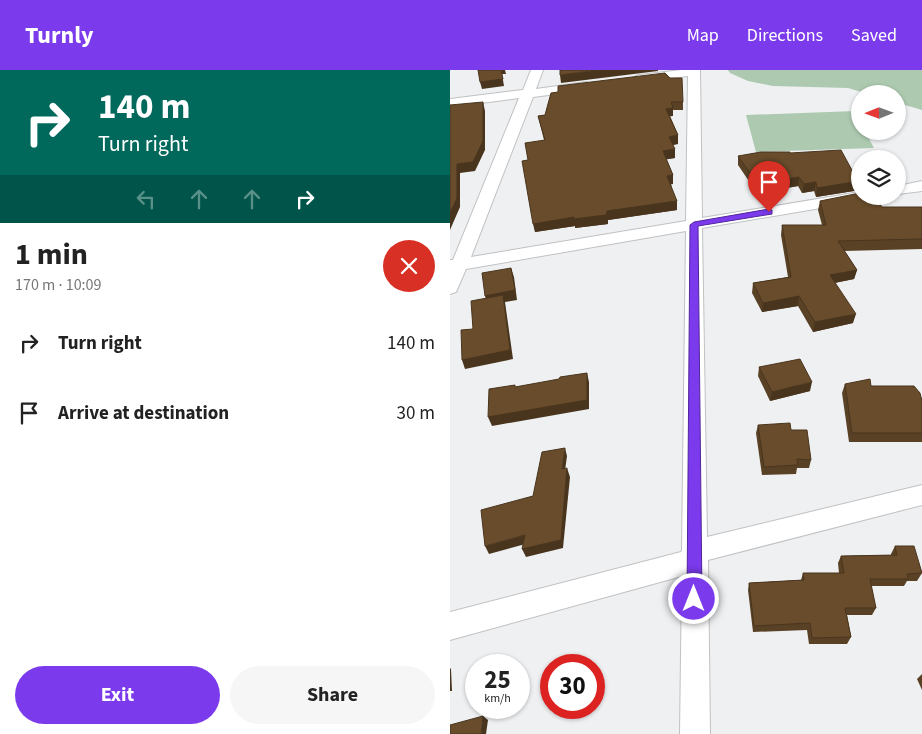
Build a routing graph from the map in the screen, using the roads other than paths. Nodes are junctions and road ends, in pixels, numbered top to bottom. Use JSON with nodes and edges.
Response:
{"nodes":[{"id":1,"x":537,"y":70,"type":"edge"},
{"id":2,"x":694,"y":71,"type":"edge"},
{"id":3,"x":626,"y":81,"type":"edge"},
{"id":4,"x":596,"y":85,"type":"edge"},
{"id":5,"x":527,"y":93,"type":"junction"},
{"id":6,"x":450,"y":103,"type":"edge"},
{"id":7,"x":922,"y":186,"type":"edge"},
{"id":8,"x":906,"y":189,"type":"edge"},
{"id":9,"x":851,"y":198,"type":"edge"},
{"id":10,"x":694,"y":225,"type":"junction"},
{"id":11,"x":455,"y":265,"type":"edge"},
{"id":12,"x":450,"y":288,"type":"edge"},
{"id":13,"x":922,"y":495,"type":"edge"},
{"id":14,"x":694,"y":557,"type":"junction"},
{"id":15,"x":450,"y":626,"type":"edge"},
{"id":16,"x":694,"y":734,"type":"edge"}],
"edges":[{"from":1,"to":5,"type":"street"},
{"from":2,"to":3,"type":"street"},
{"from":2,"to":10,"type":"street"},
{"from":4,"to":5,"type":"street"},
{"from":5,"to":6,"type":"street"},
{"from":5,"to":11,"type":"street"},
{"from":7,"to":8,"type":"street"},
{"from":9,"to":10,"type":"street"},
{"from":10,"to":11,"type":"street"},
{"from":10,"to":14,"type":"street"},
{"from":11,"to":12,"type":"street"},
{"from":13,"to":14,"type":"street"},
{"from":14,"to":15,"type":"street"},
{"from":14,"to":16,"type":"street"}]}
